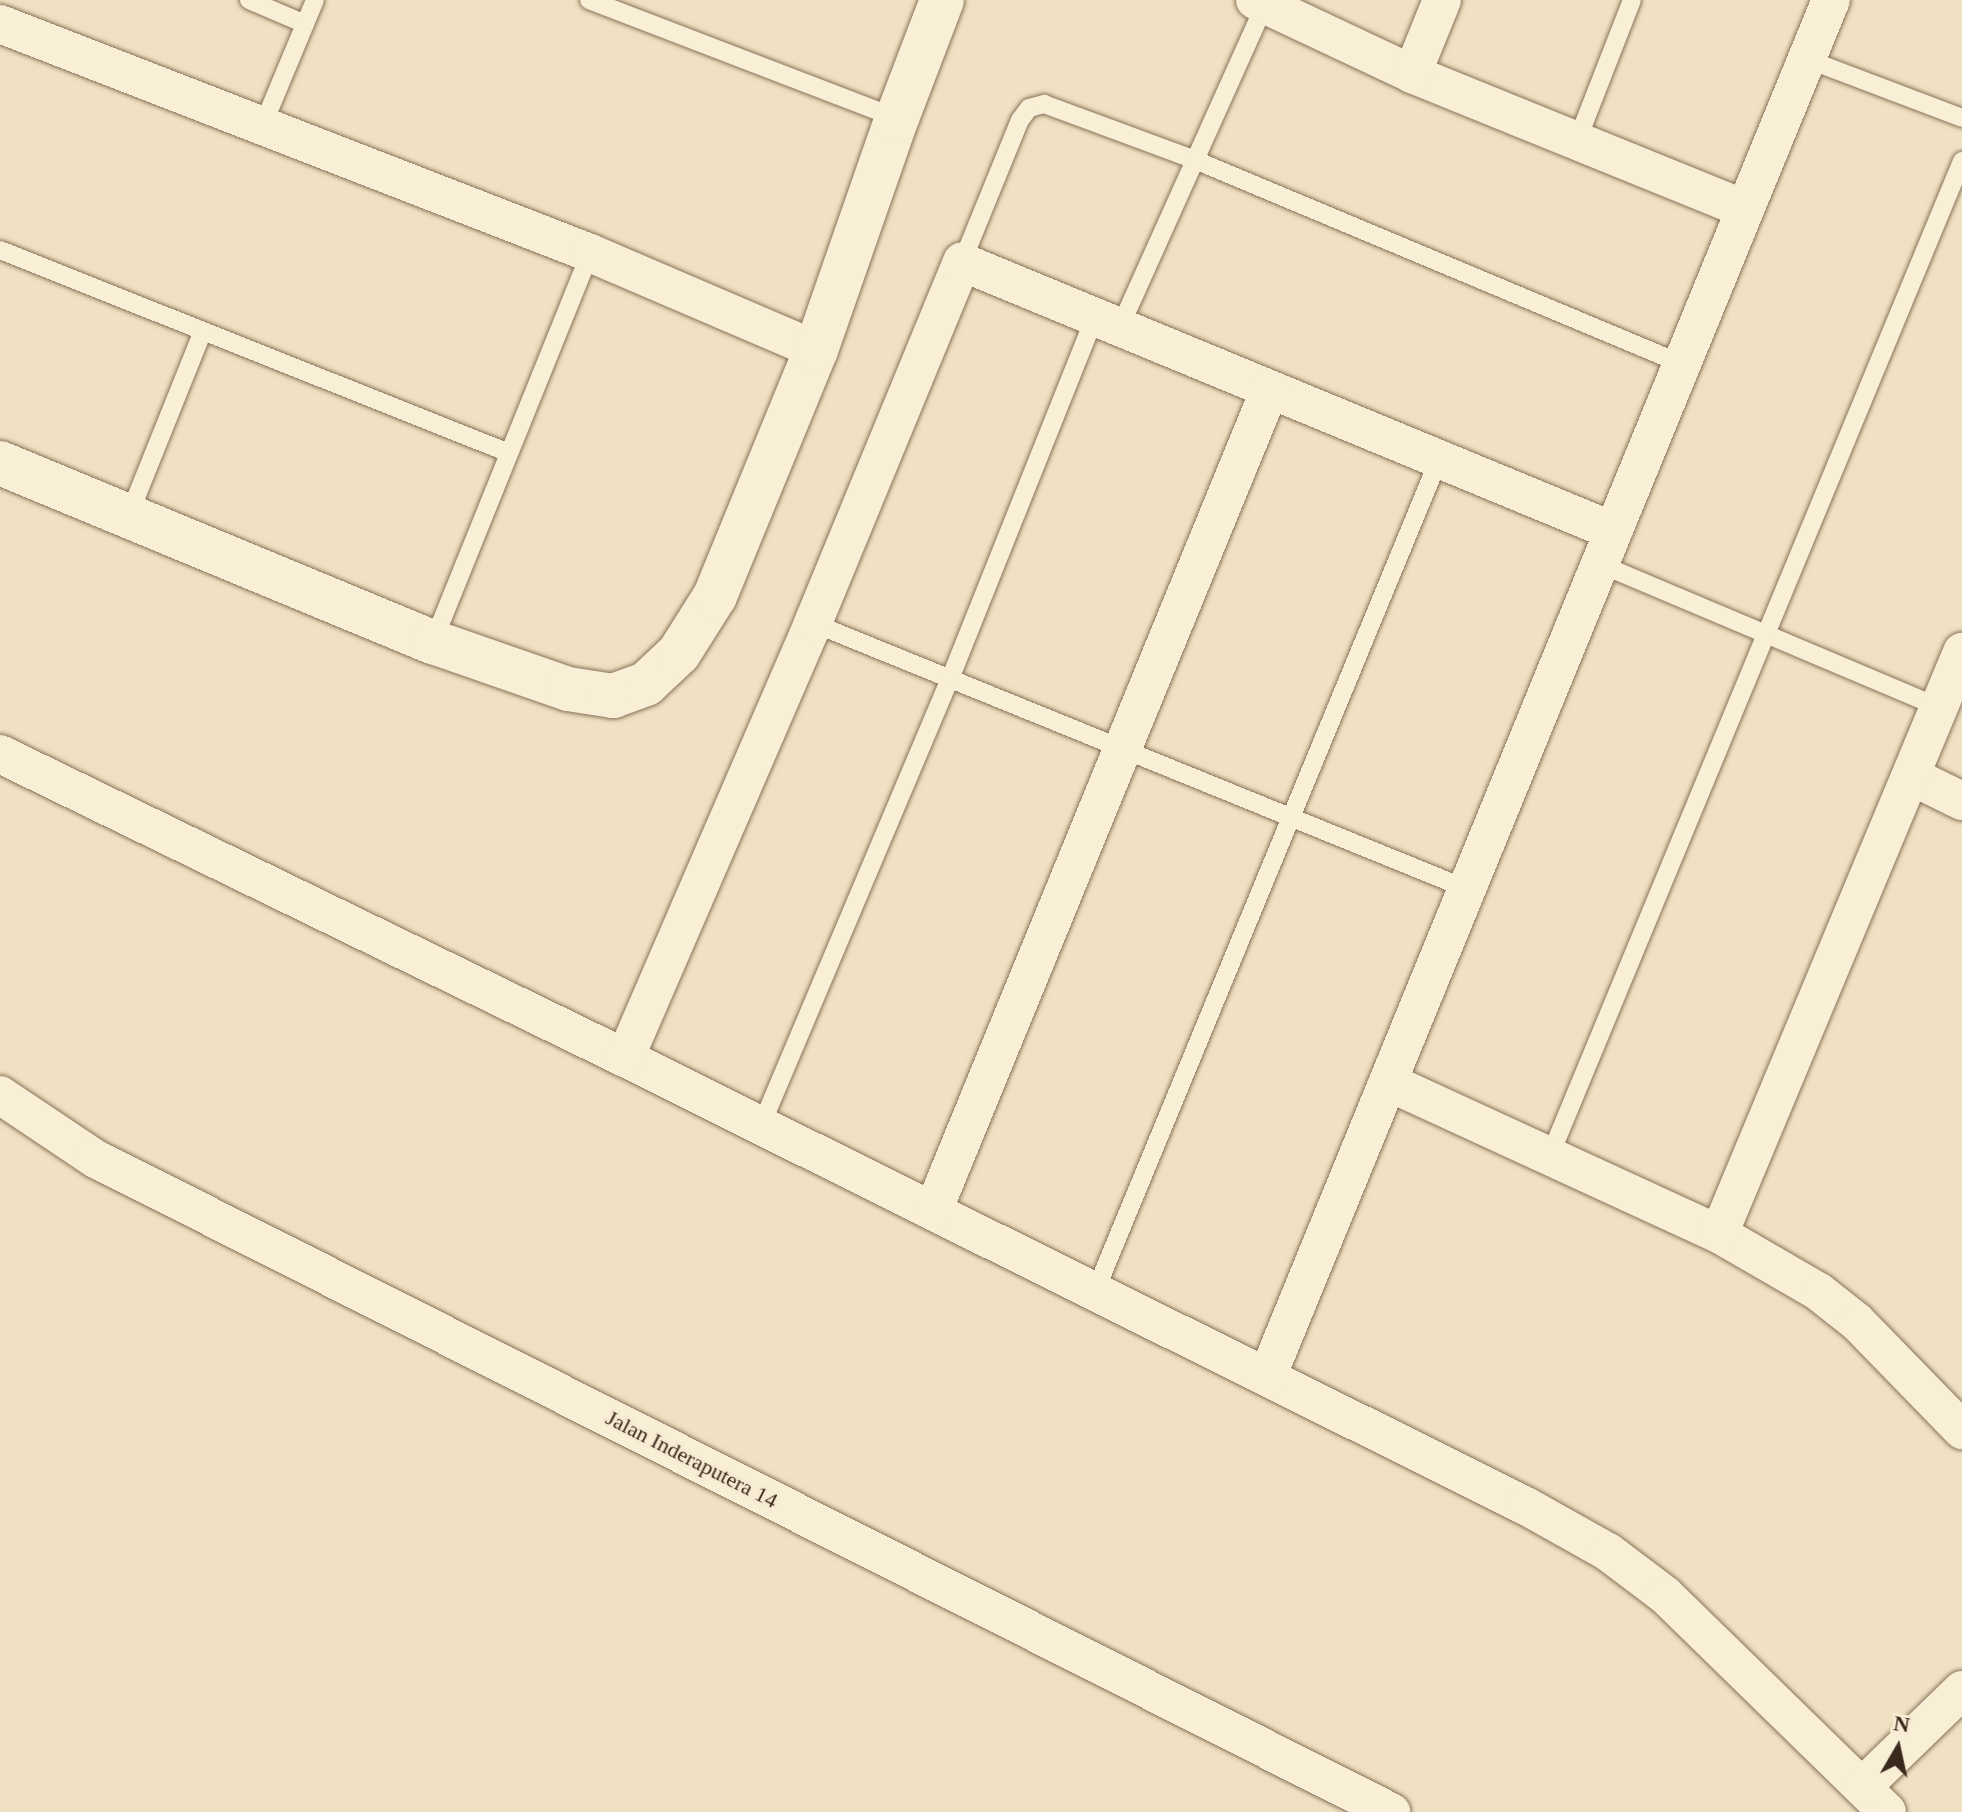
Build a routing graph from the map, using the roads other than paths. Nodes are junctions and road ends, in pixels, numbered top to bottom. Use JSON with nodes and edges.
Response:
{"nodes":[{"id":1,"x":249,"y":0,"type":"edge"},
{"id":2,"x":315,"y":0,"type":"edge"},
{"id":3,"x":589,"y":0,"type":"edge"},
{"id":4,"x":942,"y":0,"type":"edge"},
{"id":5,"x":1442,"y":0,"type":"edge"},
{"id":6,"x":1632,"y":0,"type":"edge"},
{"id":7,"x":1831,"y":0,"type":"edge"},
{"id":8,"x":1260,"y":2,"type":"edge"},
{"id":9,"x":0,"y":24,"type":"edge"},
{"id":10,"x":305,"y":24,"type":"junction"},
{"id":11,"x":1807,"y":59,"type":"junction"},
{"id":12,"x":1412,"y":74,"type":"junction"},
{"id":13,"x":897,"y":118,"type":"junction"},
{"id":14,"x":1962,"y":118,"type":"edge"},
{"id":15,"x":263,"y":125,"type":"junction"},
{"id":16,"x":1577,"y":141,"type":"junction"},
{"id":17,"x":1195,"y":160,"type":"junction"},
{"id":18,"x":1962,"y":161,"type":"edge"},
{"id":19,"x":1745,"y":209,"type":"junction"},
{"id":20,"x":0,"y":250,"type":"edge"},
{"id":21,"x":590,"y":253,"type":"junction"},
{"id":22,"x":962,"y":262,"type":"junction"},
{"id":23,"x":1108,"y":322,"type":"junction"},
{"id":24,"x":203,"y":331,"type":"junction"},
{"id":25,"x":816,"y":350,"type":"junction"},
{"id":26,"x":1682,"y":364,"type":"junction"},
{"id":27,"x":1270,"y":389,"type":"junction"},
{"id":28,"x":509,"y":453,"type":"junction"},
{"id":29,"x":1439,"y":459,"type":"junction"},
{"id":30,"x":0,"y":463,"type":"edge"},
{"id":31,"x":129,"y":515,"type":"junction"},
{"id":32,"x":1606,"y":548,"type":"junction"},
{"id":33,"x":813,"y":623,"type":"junction"},
{"id":34,"x":1766,"y":634,"type":"junction"},
{"id":35,"x":433,"y":642,"type":"junction"},
{"id":36,"x":1962,"y":652,"type":"edge"},
{"id":37,"x":950,"y":679,"type":"junction"},
{"id":38,"x":1939,"y":707,"type":"junction"},
{"id":39,"x":1123,"y":749,"type":"junction"},
{"id":40,"x":0,"y":754,"type":"edge"},
{"id":41,"x":1911,"y":776,"type":"junction"},
{"id":42,"x":1962,"y":801,"type":"edge"},
{"id":43,"x":1291,"y":818,"type":"junction"},
{"id":44,"x":1467,"y":889,"type":"junction"},
{"id":45,"x":625,"y":1058,"type":"junction"},
{"id":46,"x":1388,"y":1082,"type":"junction"},
{"id":47,"x":0,"y":1095,"type":"edge"},
{"id":48,"x":761,"y":1126,"type":"junction"},
{"id":49,"x":1549,"y":1158,"type":"junction"},
{"id":50,"x":933,"y":1211,"type":"junction"},
{"id":51,"x":1719,"y":1234,"type":"junction"},
{"id":52,"x":1095,"y":1292,"type":"junction"},
{"id":53,"x":1267,"y":1377,"type":"junction"},
{"id":54,"x":1962,"y":1430,"type":"edge"},
{"id":55,"x":1962,"y":1690,"type":"edge"},
{"id":56,"x":1875,"y":1799,"type":"edge"},
{"id":57,"x":1391,"y":1812,"type":"edge"}],
"edges":[{"from":1,"to":10,"type":"lane"},
{"from":2,"to":10,"type":"lane"},
{"from":3,"to":13,"type":"lane"},
{"from":4,"to":13,"type":"street"},
{"from":5,"to":12,"type":"street"},
{"from":6,"to":16,"type":"lane"},
{"from":7,"to":11,"type":"street"},
{"from":8,"to":12,"type":"street"},
{"from":8,"to":17,"type":"lane"},
{"from":9,"to":15,"type":"street"},
{"from":10,"to":15,"type":"lane"},
{"from":11,"to":14,"type":"lane"},
{"from":11,"to":19,"type":"street"},
{"from":12,"to":16,"type":"street"},
{"from":13,"to":25,"type":"street"},
{"from":15,"to":21,"type":"street"},
{"from":16,"to":19,"type":"street"},
{"from":17,"to":22,"type":"lane"},
{"from":17,"to":23,"type":"lane"},
{"from":17,"to":26,"type":"lane"},
{"from":18,"to":34,"type":"lane"},
{"from":19,"to":26,"type":"street"},
{"from":20,"to":24,"type":"lane"},
{"from":21,"to":25,"type":"street"},
{"from":21,"to":28,"type":"lane"},
{"from":22,"to":23,"type":"street"},
{"from":22,"to":33,"type":"street"},
{"from":23,"to":27,"type":"street"},
{"from":23,"to":37,"type":"lane"},
{"from":24,"to":28,"type":"lane"},
{"from":24,"to":31,"type":"lane"},
{"from":25,"to":35,"type":"street"},
{"from":26,"to":32,"type":"street"},
{"from":27,"to":29,"type":"street"},
{"from":27,"to":39,"type":"street"},
{"from":28,"to":35,"type":"lane"},
{"from":29,"to":32,"type":"street"},
{"from":29,"to":43,"type":"lane"},
{"from":30,"to":31,"type":"street"},
{"from":31,"to":35,"type":"street"},
{"from":32,"to":34,"type":"lane"},
{"from":32,"to":44,"type":"street"},
{"from":33,"to":37,"type":"lane"},
{"from":33,"to":45,"type":"street"},
{"from":34,"to":38,"type":"lane"},
{"from":34,"to":49,"type":"lane"},
{"from":36,"to":38,"type":"street"},
{"from":37,"to":39,"type":"lane"},
{"from":37,"to":48,"type":"lane"},
{"from":38,"to":41,"type":"street"},
{"from":39,"to":43,"type":"lane"},
{"from":39,"to":50,"type":"street"},
{"from":40,"to":45,"type":"street"},
{"from":41,"to":42,"type":"street"},
{"from":41,"to":51,"type":"street"},
{"from":43,"to":44,"type":"lane"},
{"from":43,"to":52,"type":"lane"},
{"from":44,"to":46,"type":"street"},
{"from":45,"to":48,"type":"street"},
{"from":46,"to":49,"type":"street"},
{"from":46,"to":53,"type":"street"},
{"from":47,"to":57,"type":"street","name":"Jalan Inderaputera 14"},
{"from":48,"to":50,"type":"street"},
{"from":49,"to":51,"type":"street"},
{"from":50,"to":52,"type":"street"},
{"from":51,"to":54,"type":"street"},
{"from":52,"to":53,"type":"street"},
{"from":53,"to":56,"type":"street"},
{"from":55,"to":56,"type":"street"}]}
